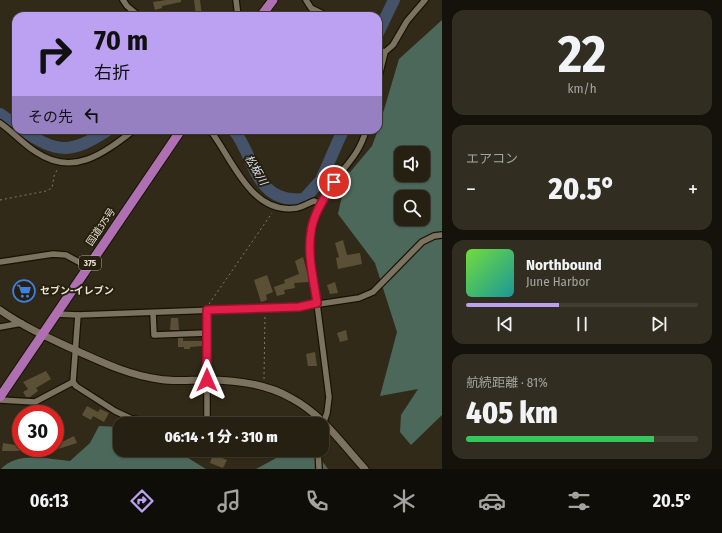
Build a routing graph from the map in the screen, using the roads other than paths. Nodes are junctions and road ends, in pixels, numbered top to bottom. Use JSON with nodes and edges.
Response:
{"nodes":[{"id":1,"x":123,"y":0,"type":"edge"},
{"id":2,"x":236,"y":0,"type":"edge"},
{"id":3,"x":273,"y":0,"type":"edge"},
{"id":4,"x":306,"y":0,"type":"edge"},
{"id":5,"x":425,"y":0,"type":"edge"},
{"id":6,"x":134,"y":12,"type":"edge"},
{"id":7,"x":238,"y":12,"type":"edge"},
{"id":8,"x":264,"y":12,"type":"edge"},
{"id":9,"x":319,"y":12,"type":"edge"},
{"id":10,"x":382,"y":51,"type":"edge"},
{"id":11,"x":0,"y":123,"type":"edge"},
{"id":12,"x":12,"y":133,"type":"edge"},
{"id":13,"x":14,"y":134,"type":"edge"},
{"id":14,"x":128,"y":134,"type":"edge"},
{"id":15,"x":178,"y":134,"type":"edge"},
{"id":16,"x":213,"y":134,"type":"edge"},
{"id":17,"x":365,"y":134,"type":"edge"},
{"id":18,"x":321,"y":204,"type":"junction"},
{"id":19,"x":442,"y":235,"type":"edge"},
{"id":20,"x":0,"y":262,"type":"edge"},
{"id":21,"x":88,"y":267,"type":"junction"},
{"id":22,"x":317,"y":303,"type":"junction"},
{"id":23,"x":207,"y":310,"type":"junction"},
{"id":24,"x":1,"y":312,"type":"edge"},
{"id":25,"x":153,"y":313,"type":"junction"},
{"id":26,"x":56,"y":314,"type":"junction"},
{"id":27,"x":78,"y":315,"type":"junction"},
{"id":28,"x":22,"y":324,"type":"junction"},
{"id":29,"x":0,"y":327,"type":"edge"},
{"id":30,"x":207,"y":333,"type":"junction"},
{"id":31,"x":41,"y":335,"type":"junction"},
{"id":32,"x":74,"y":350,"type":"junction"},
{"id":33,"x":207,"y":380,"type":"junction"},
{"id":34,"x":73,"y":382,"type":"junction"},
{"id":35,"x":0,"y":399,"type":"edge"},
{"id":36,"x":127,"y":417,"type":"edge"},
{"id":37,"x":207,"y":417,"type":"edge"},
{"id":38,"x":317,"y":417,"type":"edge"},
{"id":39,"x":325,"y":417,"type":"edge"},
{"id":40,"x":329,"y":430,"type":"edge"},
{"id":41,"x":318,"y":457,"type":"edge"},
{"id":42,"x":319,"y":469,"type":"edge"},
{"id":43,"x":365,"y":469,"type":"edge"}],
"edges":[{"from":1,"to":6,"type":"street"},
{"from":2,"to":7,"type":"street"},
{"from":3,"to":8,"type":"highway"},
{"from":4,"to":9,"type":"street"},
{"from":5,"to":10,"type":"street"},
{"from":11,"to":12,"type":"street"},
{"from":13,"to":14,"type":"street"},
{"from":15,"to":21,"type":"highway","name":"国道375号","number":"375"},
{"from":16,"to":18,"type":"street"},
{"from":17,"to":18,"type":"street"},
{"from":18,"to":22,"type":"street"},
{"from":19,"to":22,"type":"street"},
{"from":20,"to":21,"type":"street"},
{"from":21,"to":26,"type":"highway","name":"国道375号","number":"375"},
{"from":22,"to":23,"type":"street"},
{"from":22,"to":39,"type":"street"},
{"from":23,"to":25,"type":"street"},
{"from":23,"to":30,"type":"street"},
{"from":24,"to":28,"type":"street"},
{"from":25,"to":27,"type":"street"},
{"from":25,"to":30,"type":"street"},
{"from":26,"to":27,"type":"street"},
{"from":26,"to":31,"type":"highway","name":"国道375号","number":"375"},
{"from":27,"to":32,"type":"street"},
{"from":28,"to":29,"type":"street"},
{"from":28,"to":31,"type":"street"},
{"from":30,"to":33,"type":"street"},
{"from":31,"to":32,"type":"street"},
{"from":31,"to":35,"type":"highway","name":"国道375号","number":"375"},
{"from":32,"to":33,"type":"street"},
{"from":32,"to":34,"type":"street"},
{"from":33,"to":37,"type":"street"},
{"from":33,"to":38,"type":"street"},
{"from":34,"to":35,"type":"street"},
{"from":34,"to":36,"type":"street"},
{"from":40,"to":43,"type":"street"},
{"from":41,"to":42,"type":"street"}]}
